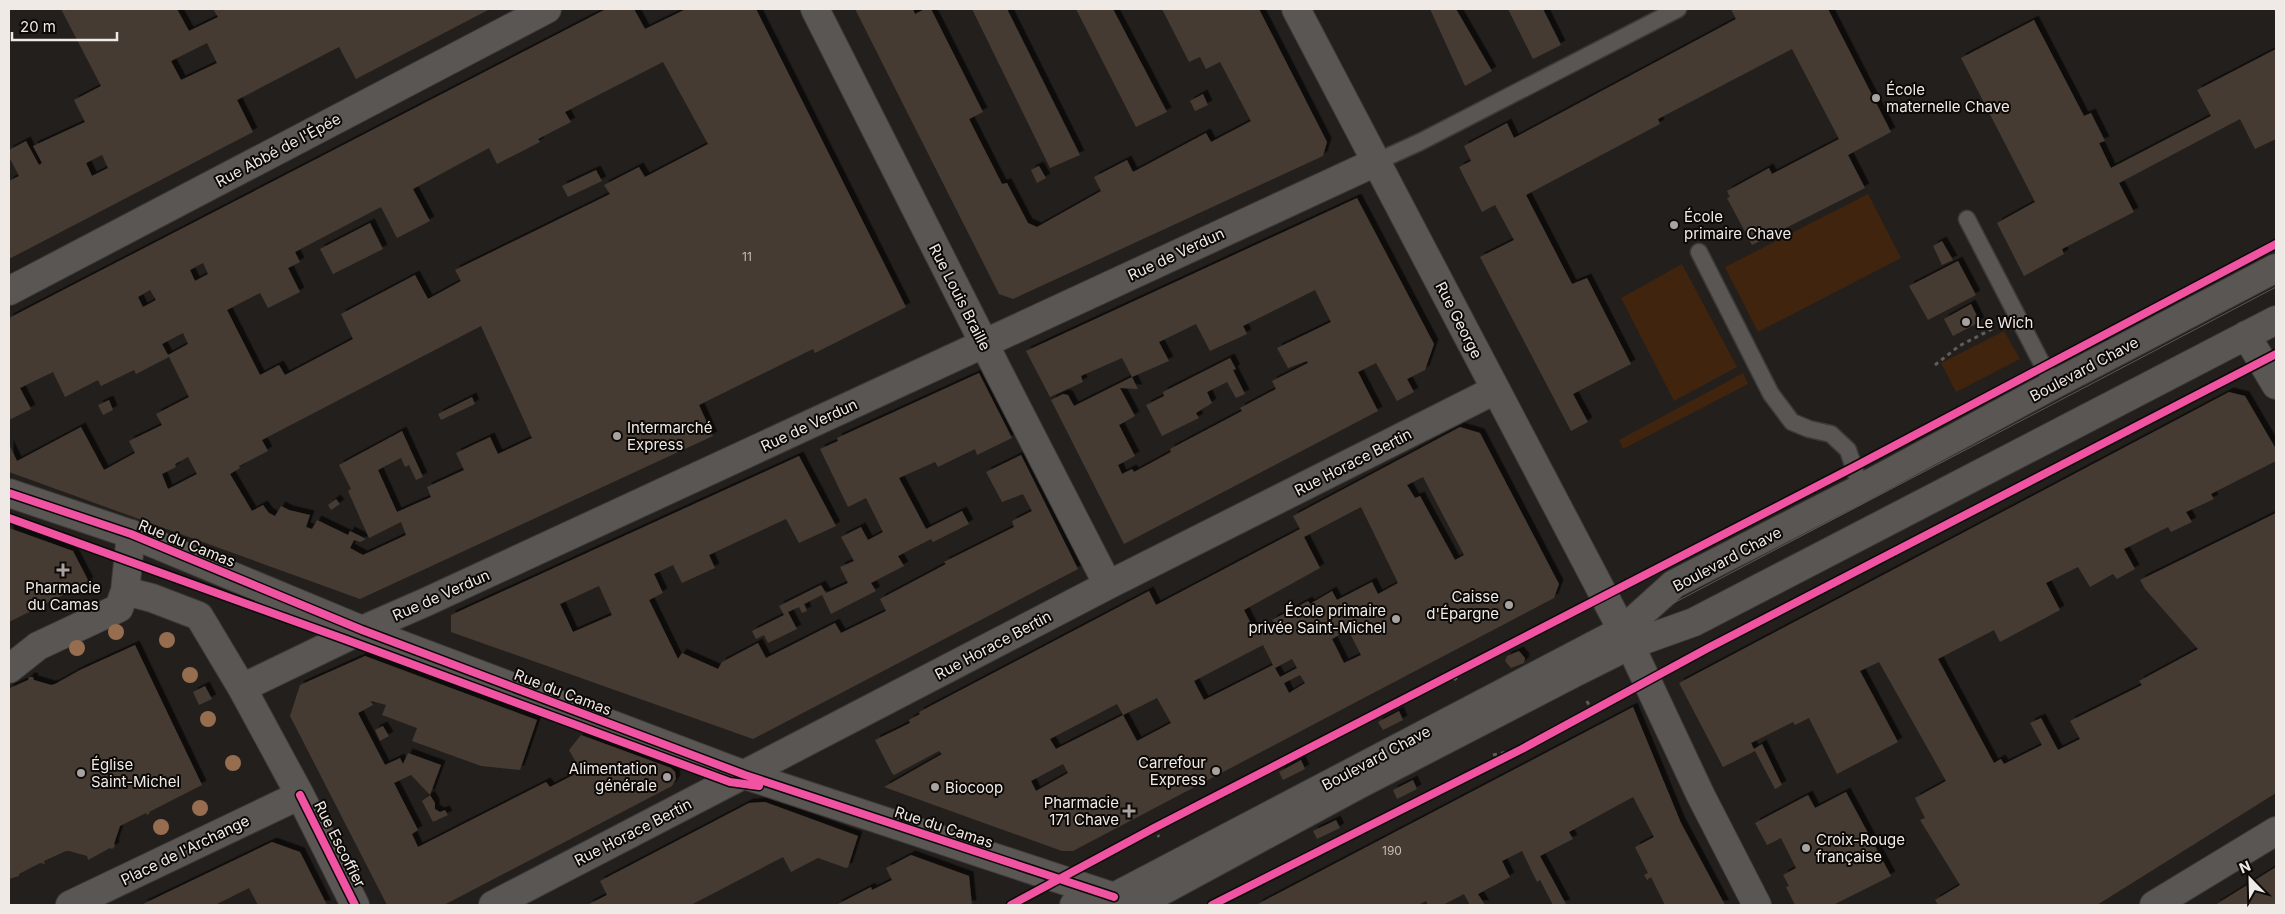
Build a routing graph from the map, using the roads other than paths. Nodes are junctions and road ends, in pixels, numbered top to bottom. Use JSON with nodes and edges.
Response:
{"nodes":[{"id":1,"x":546,"y":9,"type":"edge"},
{"id":2,"x":815,"y":9,"type":"edge"},
{"id":3,"x":1296,"y":9,"type":"edge"},
{"id":4,"x":1678,"y":9,"type":"edge"},
{"id":5,"x":1376,"y":162,"type":"junction"},
{"id":6,"x":1967,"y":220,"type":"dead end"},
{"id":7,"x":1699,"y":252,"type":"dead end"},
{"id":8,"x":2276,"y":268,"type":"edge"},
{"id":9,"x":9,"y":291,"type":"edge"},
{"id":10,"x":2276,"y":320,"type":"edge"},
{"id":11,"x":2246,"y":335,"type":"junction"},
{"id":12,"x":984,"y":344,"type":"junction"},
{"id":13,"x":2053,"y":384,"type":"junction"},
{"id":14,"x":2276,"y":385,"type":"edge"},
{"id":15,"x":1495,"y":390,"type":"junction"},
{"id":16,"x":9,"y":492,"type":"edge"},
{"id":17,"x":1856,"y":492,"type":"junction"},
{"id":18,"x":131,"y":534,"type":"junction"},
{"id":19,"x":1108,"y":585,"type":"junction"},
{"id":20,"x":125,"y":591,"type":"junction"},
{"id":21,"x":362,"y":630,"type":"junction"},
{"id":22,"x":1626,"y":638,"type":"junction"},
{"id":23,"x":9,"y":669,"type":"edge"},
{"id":24,"x":242,"y":688,"type":"junction"},
{"id":25,"x":745,"y":776,"type":"junction"},
{"id":26,"x":300,"y":795,"type":"junction"},
{"id":27,"x":2276,"y":831,"type":"edge"},
{"id":28,"x":1127,"y":902,"type":"edge"},
{"id":29,"x":70,"y":905,"type":"edge"},
{"id":30,"x":355,"y":905,"type":"edge"},
{"id":31,"x":493,"y":905,"type":"edge"},
{"id":32,"x":1074,"y":905,"type":"edge"},
{"id":33,"x":1757,"y":905,"type":"edge"},
{"id":34,"x":2154,"y":905,"type":"edge"}],
"edges":[{"from":1,"to":9,"type":"street","name":"Rue Abbé de l'Épée"},
{"from":2,"to":12,"type":"street","name":"Rue Louis Braille"},
{"from":3,"to":5,"type":"street","name":"Rue George"},
{"from":4,"to":5,"type":"lane"},
{"from":5,"to":12,"type":"street","name":"Rue de Verdun"},
{"from":5,"to":15,"type":"street","name":"Rue George"},
{"from":6,"to":13,"type":"lane"},
{"from":7,"to":17,"type":"lane"},
{"from":8,"to":13,"type":"street","name":"Boulevard Chave"},
{"from":10,"to":11,"type":"street","name":"Boulevard Chave"},
{"from":11,"to":14,"type":"street"},
{"from":11,"to":22,"type":"street","name":"Boulevard Chave"},
{"from":12,"to":19,"type":"street","name":"Rue Louis Braille"},
{"from":12,"to":21,"type":"street","name":"Rue de Verdun"},
{"from":13,"to":17,"type":"street","name":"Boulevard Chave"},
{"from":15,"to":19,"type":"street","name":"Rue Horace Bertin"},
{"from":15,"to":22,"type":"street","name":"Rue George"},
{"from":16,"to":18,"type":"street","name":"Rue du Camas"},
{"from":17,"to":22,"type":"street","name":"Boulevard Chave"},
{"from":18,"to":20,"type":"street"},
{"from":18,"to":21,"type":"street","name":"Rue du Camas"},
{"from":19,"to":25,"type":"street","name":"Rue Horace Bertin"},
{"from":20,"to":23,"type":"street"},
{"from":20,"to":24,"type":"street"},
{"from":21,"to":24,"type":"street","name":"Rue de Verdun"},
{"from":21,"to":25,"type":"street","name":"Rue du Camas"},
{"from":22,"to":28,"type":"street","name":"Boulevard Chave"},
{"from":22,"to":33,"type":"street","name":"Rue George"},
{"from":24,"to":26,"type":"street","name":"Rue Escoffier"},
{"from":25,"to":28,"type":"street","name":"Rue du Camas"},
{"from":25,"to":31,"type":"street","name":"Rue Horace Bertin"},
{"from":26,"to":29,"type":"street","name":"Place de l'Archange"},
{"from":26,"to":30,"type":"street","name":"Rue Escoffier"},
{"from":27,"to":34,"type":"street"},
{"from":28,"to":32,"type":"street","name":"Boulevard Chave"}]}
